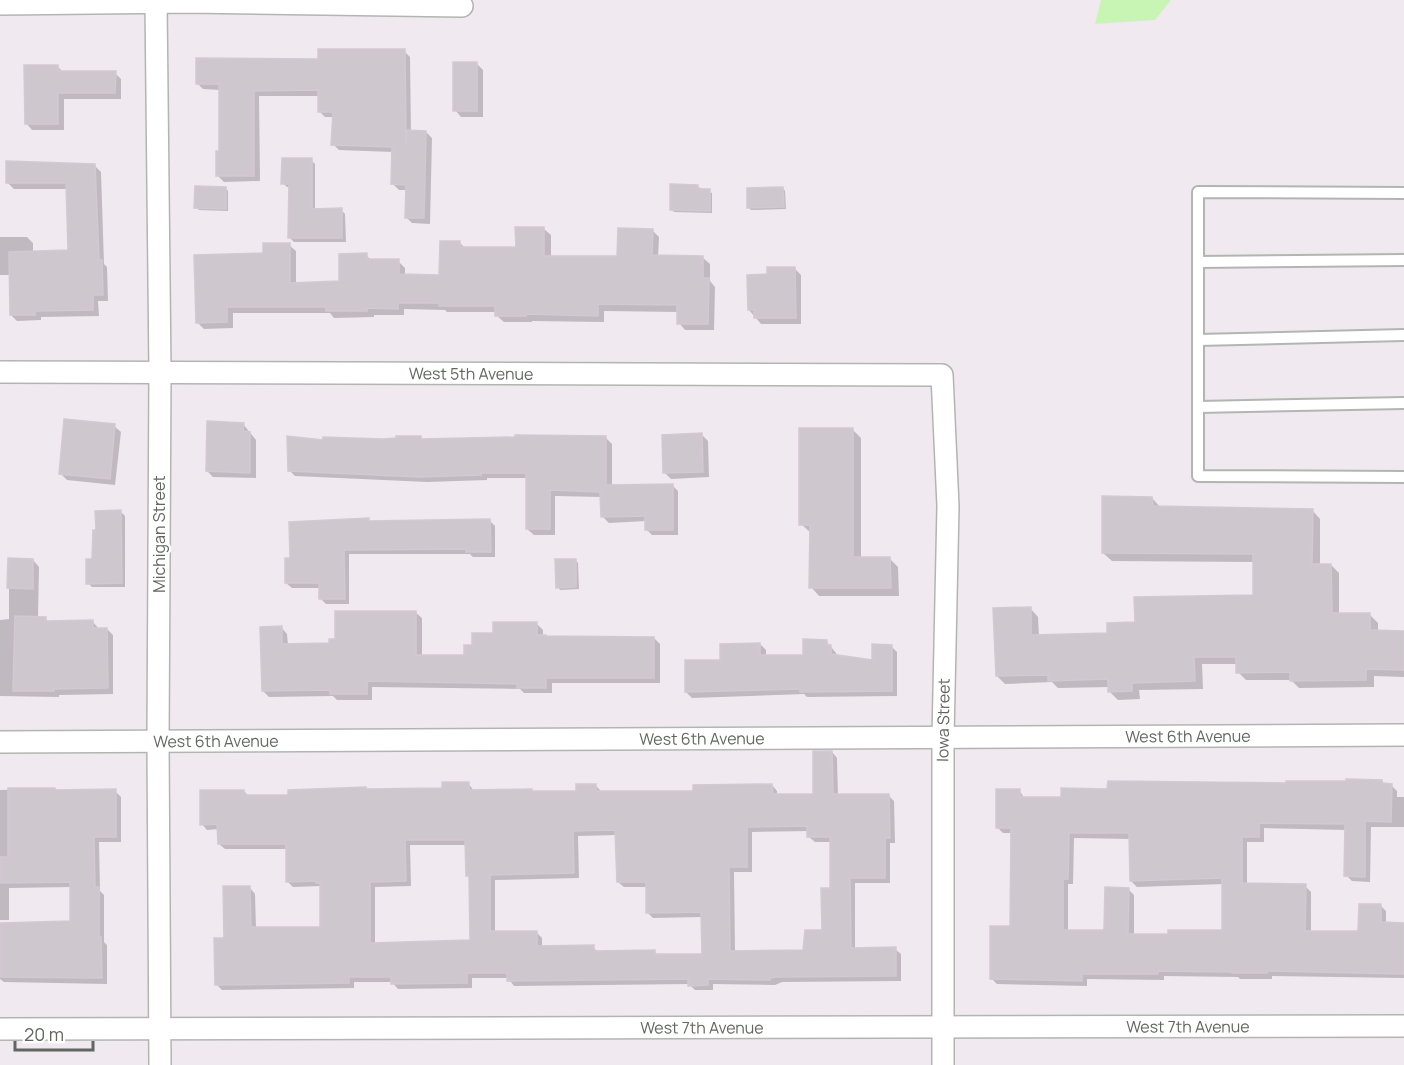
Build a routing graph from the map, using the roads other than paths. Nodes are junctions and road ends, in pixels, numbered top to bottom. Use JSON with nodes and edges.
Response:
{"nodes":[{"id":1,"x":151,"y":2,"type":"edge"},
{"id":2,"x":0,"y":4,"type":"edge"},
{"id":3,"x":462,"y":6,"type":"dead end"},
{"id":4,"x":1404,"y":193,"type":"edge"},
{"id":5,"x":1404,"y":260,"type":"edge"},
{"id":6,"x":1197,"y":262,"type":"junction"},
{"id":7,"x":1404,"y":335,"type":"edge"},
{"id":8,"x":1197,"y":340,"type":"junction"},
{"id":9,"x":0,"y":372,"type":"edge"},
{"id":10,"x":160,"y":372,"type":"junction"},
{"id":11,"x":942,"y":375,"type":"joint"},
{"id":12,"x":1404,"y":403,"type":"edge"},
{"id":13,"x":1197,"y":407,"type":"junction"},
{"id":14,"x":1404,"y":477,"type":"edge"},
{"id":15,"x":1404,"y":735,"type":"edge"},
{"id":16,"x":943,"y":738,"type":"junction"},
{"id":17,"x":158,"y":741,"type":"junction"},
{"id":18,"x":0,"y":742,"type":"edge"},
{"id":19,"x":942,"y":1026,"type":"junction"},
{"id":20,"x":1404,"y":1026,"type":"edge"},
{"id":21,"x":0,"y":1029,"type":"edge"},
{"id":22,"x":160,"y":1030,"type":"junction"},
{"id":23,"x":160,"y":1065,"type":"edge"},
{"id":24,"x":943,"y":1065,"type":"edge"}],
"edges":[{"from":1,"to":2,"type":"street"},
{"from":1,"to":3,"type":"street"},
{"from":1,"to":10,"type":"street","name":"Michigan Street"},
{"from":4,"to":6,"type":"lane"},
{"from":5,"to":6,"type":"lane"},
{"from":6,"to":8,"type":"lane"},
{"from":7,"to":8,"type":"lane"},
{"from":8,"to":13,"type":"lane"},
{"from":9,"to":10,"type":"street","name":"West 5th Avenue"},
{"from":10,"to":11,"type":"street","name":"West 5th Avenue"},
{"from":10,"to":17,"type":"street","name":"Michigan Street"},
{"from":11,"to":16,"type":"street","name":"Iowa Street"},
{"from":12,"to":13,"type":"lane"},
{"from":13,"to":14,"type":"lane"},
{"from":15,"to":16,"type":"street","name":"West 6th Avenue"},
{"from":16,"to":17,"type":"street","name":"West 6th Avenue"},
{"from":16,"to":19,"type":"street","name":"Iowa Street"},
{"from":17,"to":18,"type":"street","name":"West 6th Avenue"},
{"from":17,"to":22,"type":"street","name":"Michigan Street"},
{"from":19,"to":20,"type":"street","name":"West 7th Avenue"},
{"from":19,"to":22,"type":"street","name":"West 7th Avenue"},
{"from":19,"to":24,"type":"street","name":"Iowa Street"},
{"from":21,"to":22,"type":"street","name":"West 7th Avenue"},
{"from":22,"to":23,"type":"street","name":"Michigan Street"}]}
